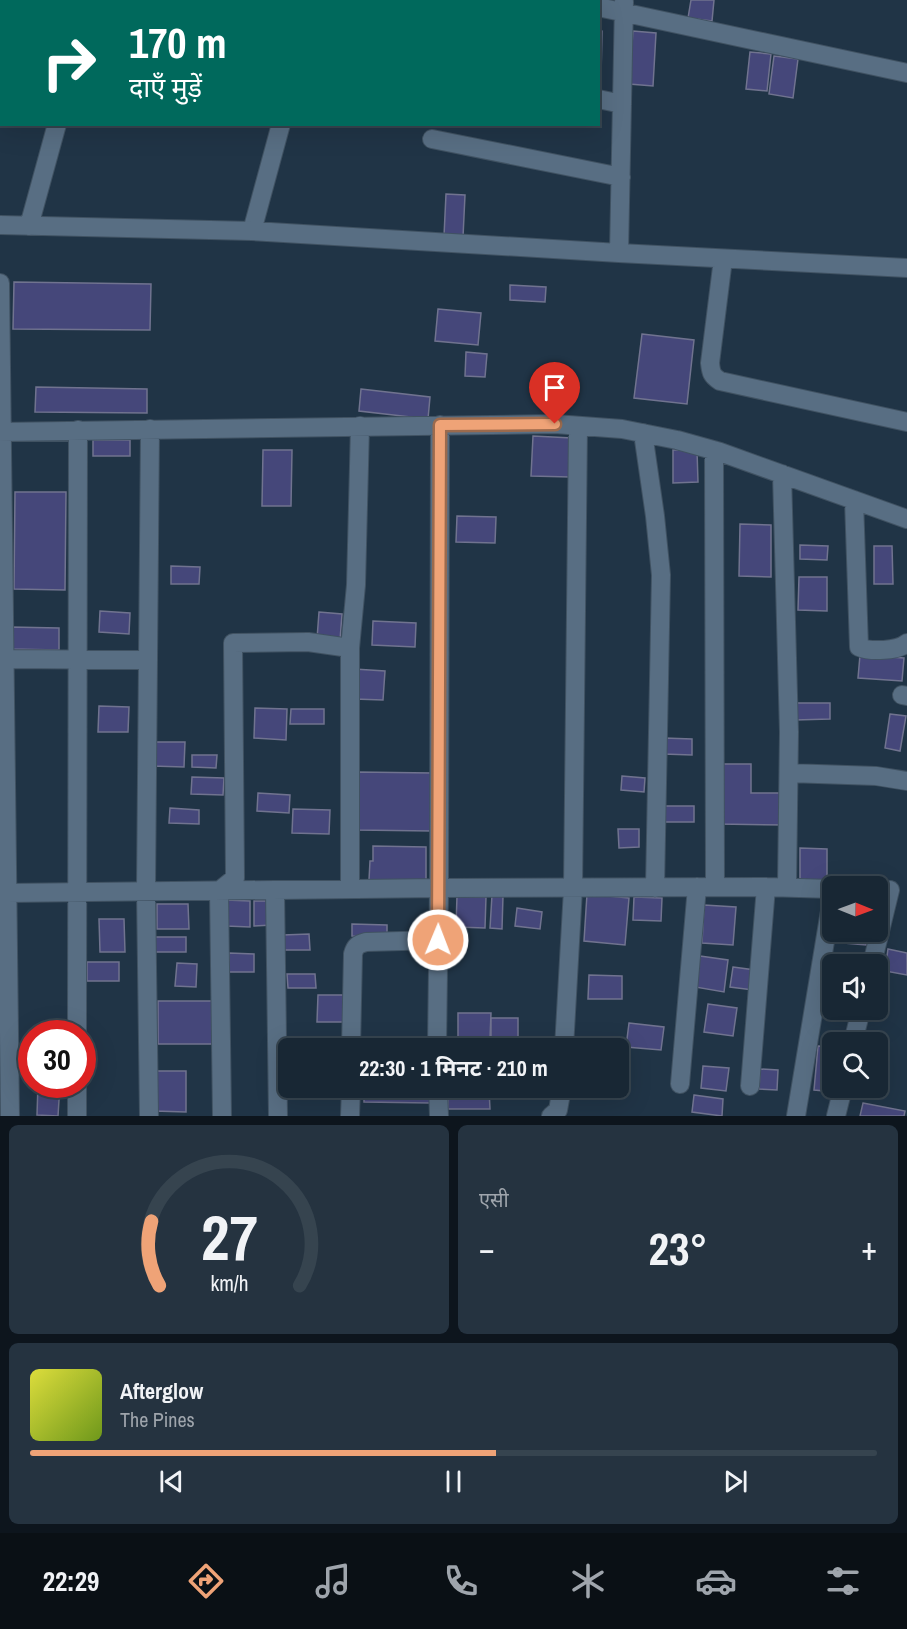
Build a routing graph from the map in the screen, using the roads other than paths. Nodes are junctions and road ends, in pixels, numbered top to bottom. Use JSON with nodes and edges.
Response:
{"nodes":[{"id":1,"x":624,"y":6,"type":"edge"},
{"id":2,"x":600,"y":7,"type":"edge"},
{"id":3,"x":907,"y":73,"type":"edge"},
{"id":4,"x":600,"y":99,"type":"edge"},
{"id":5,"x":622,"y":104,"type":"junction"},
{"id":6,"x":56,"y":126,"type":"edge"},
{"id":7,"x":280,"y":126,"type":"edge"},
{"id":8,"x":432,"y":139,"type":"dead end"},
{"id":9,"x":621,"y":177,"type":"junction"},
{"id":10,"x":0,"y":225,"type":"edge"},
{"id":11,"x":29,"y":226,"type":"junction"},
{"id":12,"x":252,"y":231,"type":"junction"},
{"id":13,"x":620,"y":253,"type":"junction"},
{"id":14,"x":723,"y":259,"type":"junction"},
{"id":15,"x":907,"y":268,"type":"edge"},
{"id":16,"x":0,"y":283,"type":"edge"},
{"id":17,"x":907,"y":422,"type":"edge"},
{"id":18,"x":440,"y":425,"type":"junction"},
{"id":19,"x":360,"y":426,"type":"junction"},
{"id":20,"x":578,"y":426,"type":"junction"},
{"id":21,"x":150,"y":429,"type":"junction"},
{"id":22,"x":78,"y":430,"type":"junction"},
{"id":23,"x":1,"y":431,"type":"edge"},
{"id":24,"x":643,"y":433,"type":"junction"},
{"id":25,"x":714,"y":450,"type":"junction"},
{"id":26,"x":782,"y":474,"type":"junction"},
{"id":27,"x":854,"y":500,"type":"junction"},
{"id":28,"x":907,"y":519,"type":"edge"},
{"id":29,"x":907,"y":643,"type":"edge"},
{"id":30,"x":350,"y":648,"type":"junction"},
{"id":31,"x":4,"y":659,"type":"junction"},
{"id":32,"x":77,"y":659,"type":"junction"},
{"id":33,"x":148,"y":660,"type":"junction"},
{"id":34,"x":789,"y":773,"type":"junction"},
{"id":35,"x":907,"y":781,"type":"edge"},
{"id":36,"x":697,"y":887,"type":"junction"},
{"id":37,"x":716,"y":887,"type":"junction"},
{"id":38,"x":766,"y":887,"type":"junction"},
{"id":39,"x":787,"y":887,"type":"junction"},
{"id":40,"x":439,"y":888,"type":"junction"},
{"id":41,"x":573,"y":888,"type":"junction"},
{"id":42,"x":655,"y":888,"type":"junction"},
{"id":43,"x":350,"y":889,"type":"junction"},
{"id":44,"x":822,"y":889,"type":"edge"},
{"id":45,"x":275,"y":890,"type":"junction"},
{"id":46,"x":892,"y":890,"type":"edge"},
{"id":47,"x":146,"y":891,"type":"junction"},
{"id":48,"x":219,"y":891,"type":"junction"},
{"id":49,"x":77,"y":892,"type":"junction"},
{"id":50,"x":7,"y":893,"type":"junction"},
{"id":51,"x":438,"y":940,"type":"junction"},
{"id":52,"x":825,"y":942,"type":"edge"},
{"id":53,"x":875,"y":954,"type":"edge"},
{"id":54,"x":77,"y":1020,"type":"edge"},
{"id":55,"x":351,"y":1038,"type":"edge"},
{"id":56,"x":437,"y":1038,"type":"edge"},
{"id":57,"x":565,"y":1038,"type":"edge"},
{"id":58,"x":680,"y":1084,"type":"dead end"},
{"id":59,"x":750,"y":1086,"type":"dead end"},
{"id":60,"x":77,"y":1098,"type":"edge"},
{"id":61,"x":351,"y":1098,"type":"edge"},
{"id":62,"x":438,"y":1098,"type":"edge"},
{"id":63,"x":560,"y":1098,"type":"edge"},
{"id":64,"x":840,"y":1098,"type":"edge"},
{"id":65,"x":10,"y":1116,"type":"edge"},
{"id":66,"x":77,"y":1116,"type":"edge"},
{"id":67,"x":149,"y":1116,"type":"edge"},
{"id":68,"x":222,"y":1116,"type":"edge"},
{"id":69,"x":278,"y":1116,"type":"edge"},
{"id":70,"x":350,"y":1116,"type":"edge"},
{"id":71,"x":439,"y":1116,"type":"edge"},
{"id":72,"x":551,"y":1116,"type":"edge"},
{"id":73,"x":796,"y":1116,"type":"edge"},
{"id":74,"x":836,"y":1116,"type":"edge"}],
"edges":[{"from":1,"to":2,"type":"street"},
{"from":1,"to":3,"type":"street"},
{"from":1,"to":5,"type":"street"},
{"from":4,"to":5,"type":"street"},
{"from":5,"to":9,"type":"street"},
{"from":6,"to":11,"type":"street"},
{"from":7,"to":12,"type":"street"},
{"from":8,"to":9,"type":"street"},
{"from":9,"to":13,"type":"street"},
{"from":10,"to":11,"type":"street"},
{"from":11,"to":12,"type":"street"},
{"from":12,"to":13,"type":"street"},
{"from":13,"to":14,"type":"street"},
{"from":14,"to":15,"type":"street"},
{"from":14,"to":17,"type":"street"},
{"from":16,"to":23,"type":"street"},
{"from":18,"to":19,"type":"street"},
{"from":18,"to":20,"type":"street"},
{"from":18,"to":40,"type":"street"},
{"from":19,"to":21,"type":"street"},
{"from":19,"to":30,"type":"street"},
{"from":20,"to":24,"type":"street"},
{"from":20,"to":41,"type":"street"},
{"from":21,"to":22,"type":"street"},
{"from":21,"to":33,"type":"street"},
{"from":22,"to":23,"type":"street"},
{"from":22,"to":32,"type":"street"},
{"from":23,"to":31,"type":"street"},
{"from":24,"to":25,"type":"street"},
{"from":24,"to":42,"type":"street"},
{"from":25,"to":26,"type":"street"},
{"from":25,"to":37,"type":"street"},
{"from":26,"to":27,"type":"street"},
{"from":26,"to":34,"type":"street"},
{"from":27,"to":28,"type":"street"},
{"from":27,"to":29,"type":"street"},
{"from":30,"to":43,"type":"street"},
{"from":30,"to":48,"type":"street"},
{"from":31,"to":32,"type":"street"},
{"from":31,"to":50,"type":"street"},
{"from":32,"to":33,"type":"street"},
{"from":32,"to":49,"type":"street"},
{"from":33,"to":47,"type":"street"},
{"from":34,"to":35,"type":"street"},
{"from":34,"to":39,"type":"street"},
{"from":36,"to":37,"type":"street"},
{"from":36,"to":42,"type":"street"},
{"from":36,"to":58,"type":"street"},
{"from":37,"to":38,"type":"street"},
{"from":38,"to":39,"type":"street"},
{"from":38,"to":59,"type":"street"},
{"from":39,"to":44,"type":"street"},
{"from":40,"to":41,"type":"street"},
{"from":40,"to":43,"type":"street"},
{"from":40,"to":51,"type":"street"},
{"from":41,"to":42,"type":"street"},
{"from":41,"to":57,"type":"street"},
{"from":43,"to":45,"type":"street"},
{"from":45,"to":48,"type":"street"},
{"from":45,"to":69,"type":"street"},
{"from":46,"to":53,"type":"street"},
{"from":47,"to":48,"type":"street"},
{"from":47,"to":49,"type":"street"},
{"from":47,"to":67,"type":"street"},
{"from":48,"to":68,"type":"street"},
{"from":49,"to":50,"type":"street"},
{"from":49,"to":54,"type":"street"},
{"from":50,"to":65,"type":"street"},
{"from":51,"to":55,"type":"street"},
{"from":51,"to":56,"type":"street"},
{"from":52,"to":73,"type":"street"},
{"from":60,"to":66,"type":"street"},
{"from":61,"to":70,"type":"street"},
{"from":62,"to":71,"type":"street"},
{"from":63,"to":72,"type":"street"},
{"from":64,"to":74,"type":"street"}]}
